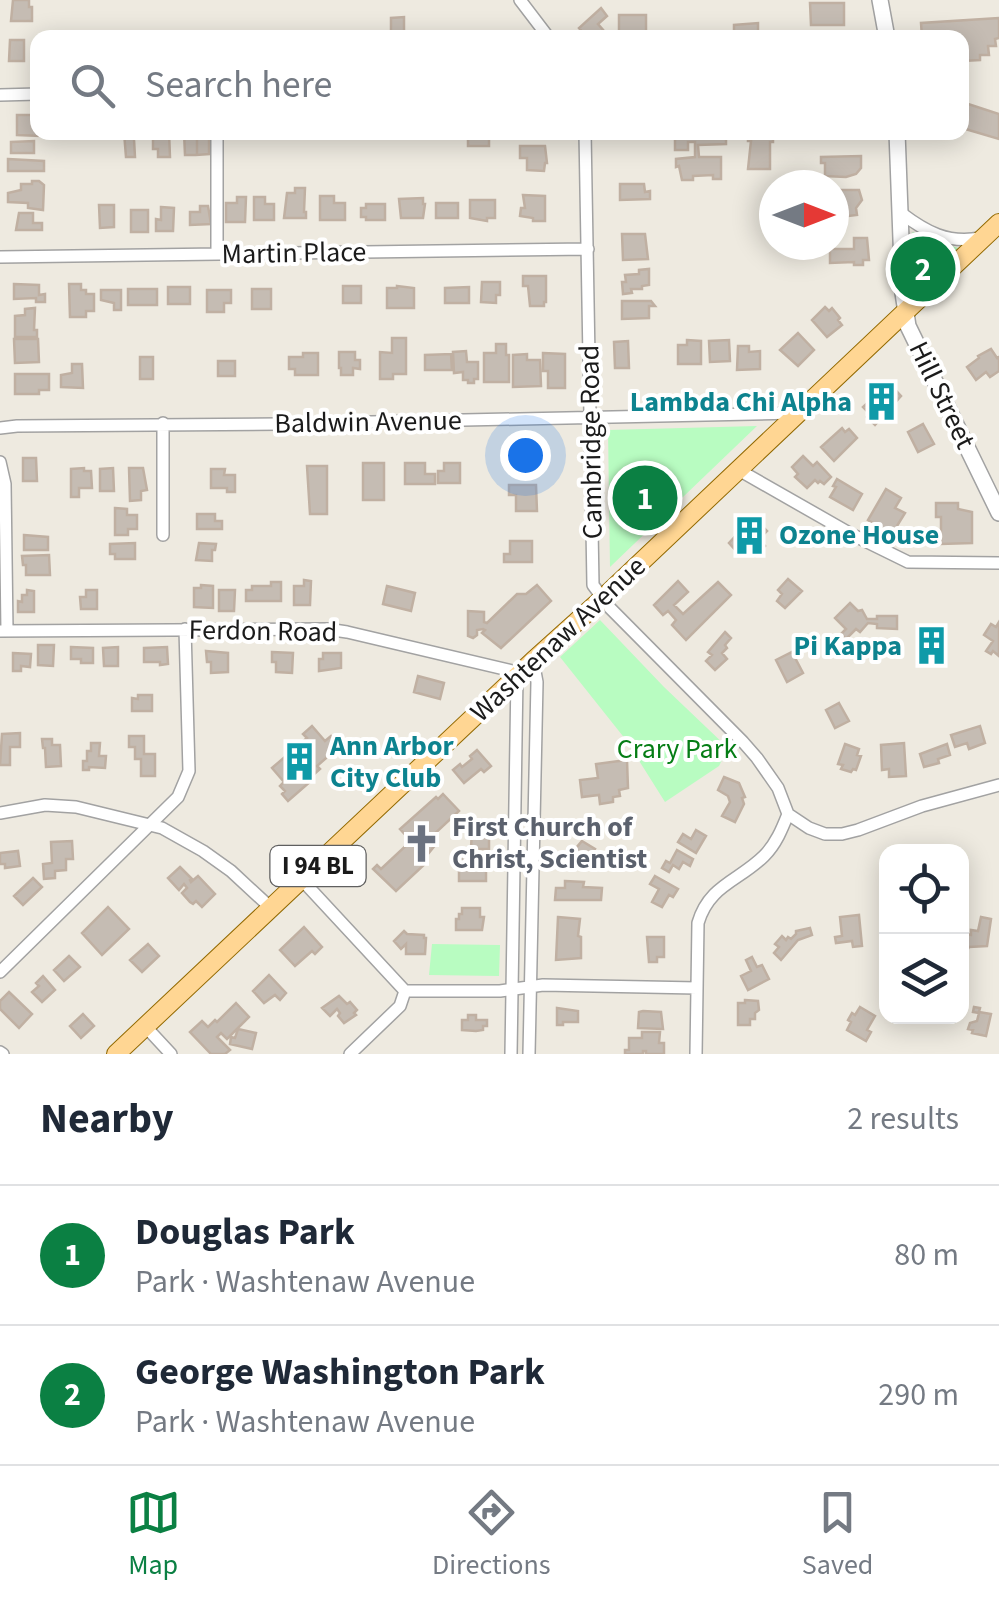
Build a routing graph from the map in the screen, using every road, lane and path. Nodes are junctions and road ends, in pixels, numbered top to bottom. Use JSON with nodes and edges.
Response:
{"nodes":[{"id":1,"x":520,"y":0,"type":"edge"},
{"id":2,"x":880,"y":0,"type":"edge"},
{"id":3,"x":543,"y":30,"type":"edge"},
{"id":4,"x":886,"y":30,"type":"edge"},
{"id":5,"x":30,"y":94,"type":"edge"},
{"id":6,"x":0,"y":95,"type":"edge"},
{"id":7,"x":217,"y":140,"type":"edge"},
{"id":8,"x":585,"y":140,"type":"edge"},
{"id":9,"x":897,"y":140,"type":"edge"},
{"id":10,"x":901,"y":212,"type":"junction"},
{"id":11,"x":999,"y":223,"type":"edge"},
{"id":12,"x":984,"y":236,"type":"junction"},
{"id":13,"x":588,"y":249,"type":"junction"},
{"id":14,"x":218,"y":254,"type":"junction"},
{"id":15,"x":0,"y":257,"type":"edge"},
{"id":16,"x":905,"y":310,"type":"junction"},
{"id":17,"x":796,"y":413,"type":"junction"},
{"id":18,"x":591,"y":418,"type":"junction"},
{"id":19,"x":163,"y":423,"type":"junction"},
{"id":20,"x":0,"y":428,"type":"edge"},
{"id":21,"x":0,"y":462,"type":"edge"},
{"id":22,"x":737,"y":469,"type":"junction"},
{"id":23,"x":999,"y":513,"type":"edge"},
{"id":24,"x":163,"y":535,"type":"dead end"},
{"id":25,"x":999,"y":562,"type":"edge"},
{"id":26,"x":602,"y":599,"type":"junction"},
{"id":27,"x":185,"y":630,"type":"junction"},
{"id":28,"x":4,"y":631,"type":"edge"},
{"id":29,"x":524,"y":670,"type":"junction"},
{"id":30,"x":517,"y":773,"type":"junction"},
{"id":31,"x":535,"y":774,"type":"junction"},
{"id":32,"x":999,"y":786,"type":"edge"},
{"id":33,"x":0,"y":813,"type":"edge"},
{"id":34,"x":788,"y":814,"type":"junction"},
{"id":35,"x":150,"y":825,"type":"junction"},
{"id":36,"x":302,"y":880,"type":"junction"},
{"id":37,"x":272,"y":909,"type":"junction"},
{"id":38,"x":0,"y":972,"type":"edge"},
{"id":39,"x":530,"y":987,"type":"junction"},
{"id":40,"x":697,"y":988,"type":"junction"},
{"id":41,"x":512,"y":990,"type":"junction"},
{"id":42,"x":405,"y":992,"type":"junction"},
{"id":43,"x":145,"y":1026,"type":"junction"},
{"id":44,"x":116,"y":1054,"type":"edge"},
{"id":45,"x":170,"y":1054,"type":"edge"},
{"id":46,"x":350,"y":1054,"type":"edge"},
{"id":47,"x":511,"y":1054,"type":"edge"},
{"id":48,"x":529,"y":1054,"type":"edge"},
{"id":49,"x":696,"y":1054,"type":"edge"}],
"edges":[{"from":1,"to":3,"type":"street"},
{"from":2,"to":4,"type":"street"},
{"from":5,"to":6,"type":"street"},
{"from":7,"to":14,"type":"street"},
{"from":8,"to":13,"type":"street","name":"Cambridge Road"},
{"from":9,"to":10,"type":"street","name":"Hill Street"},
{"from":10,"to":12,"type":"street"},
{"from":10,"to":16,"type":"street","name":"Hill Street"},
{"from":11,"to":12,"type":"main road","name":"Washtenaw Avenue","number":"I 94 BL"},
{"from":12,"to":16,"type":"main road","name":"Washtenaw Avenue","number":"I 94 BL"},
{"from":13,"to":14,"type":"street","name":"Martin Place"},
{"from":13,"to":18,"type":"street","name":"Cambridge Road"},
{"from":14,"to":15,"type":"street","name":"Martin Place"},
{"from":16,"to":17,"type":"main road","name":"Washtenaw Avenue","number":"I 94 BL"},
{"from":16,"to":23,"type":"street","name":"Hill Street"},
{"from":17,"to":18,"type":"street","name":"Baldwin Avenue"},
{"from":17,"to":22,"type":"main road","name":"Washtenaw Avenue","number":"I 94 BL"},
{"from":18,"to":19,"type":"street","name":"Baldwin Avenue"},
{"from":18,"to":26,"type":"street","name":"Cambridge Road"},
{"from":19,"to":20,"type":"street","name":"Baldwin Avenue"},
{"from":19,"to":24,"type":"street"},
{"from":21,"to":28,"type":"street"},
{"from":22,"to":25,"type":"street"},
{"from":22,"to":26,"type":"main road","name":"Washtenaw Avenue","number":"I 94 BL"},
{"from":26,"to":29,"type":"main road","name":"Washtenaw Avenue","number":"I 94 BL"},
{"from":26,"to":34,"type":"street"},
{"from":27,"to":28,"type":"street","name":"Ferdon Road"},
{"from":27,"to":29,"type":"street","name":"Ferdon Road"},
{"from":27,"to":35,"type":"street"},
{"from":29,"to":30,"type":"street"},
{"from":29,"to":31,"type":"street"},
{"from":29,"to":36,"type":"main road","name":"Washtenaw Avenue","number":"I 94 BL"},
{"from":30,"to":31,"type":"street"},
{"from":30,"to":41,"type":"street"},
{"from":31,"to":39,"type":"street"},
{"from":32,"to":34,"type":"street"},
{"from":33,"to":35,"type":"street"},
{"from":34,"to":40,"type":"street"},
{"from":35,"to":37,"type":"street"},
{"from":35,"to":38,"type":"street"},
{"from":36,"to":37,"type":"main road","name":"Washtenaw Avenue","number":"I 94 BL"},
{"from":36,"to":42,"type":"street"},
{"from":37,"to":43,"type":"main road","name":"Washtenaw Avenue","number":"I 94 BL"},
{"from":39,"to":40,"type":"street"},
{"from":39,"to":41,"type":"street"},
{"from":39,"to":48,"type":"street"},
{"from":40,"to":49,"type":"street"},
{"from":41,"to":42,"type":"street"},
{"from":41,"to":47,"type":"street"},
{"from":42,"to":46,"type":"street"},
{"from":43,"to":44,"type":"main road","name":"Washtenaw Avenue","number":"I 94 BL"},
{"from":43,"to":45,"type":"street"}]}
